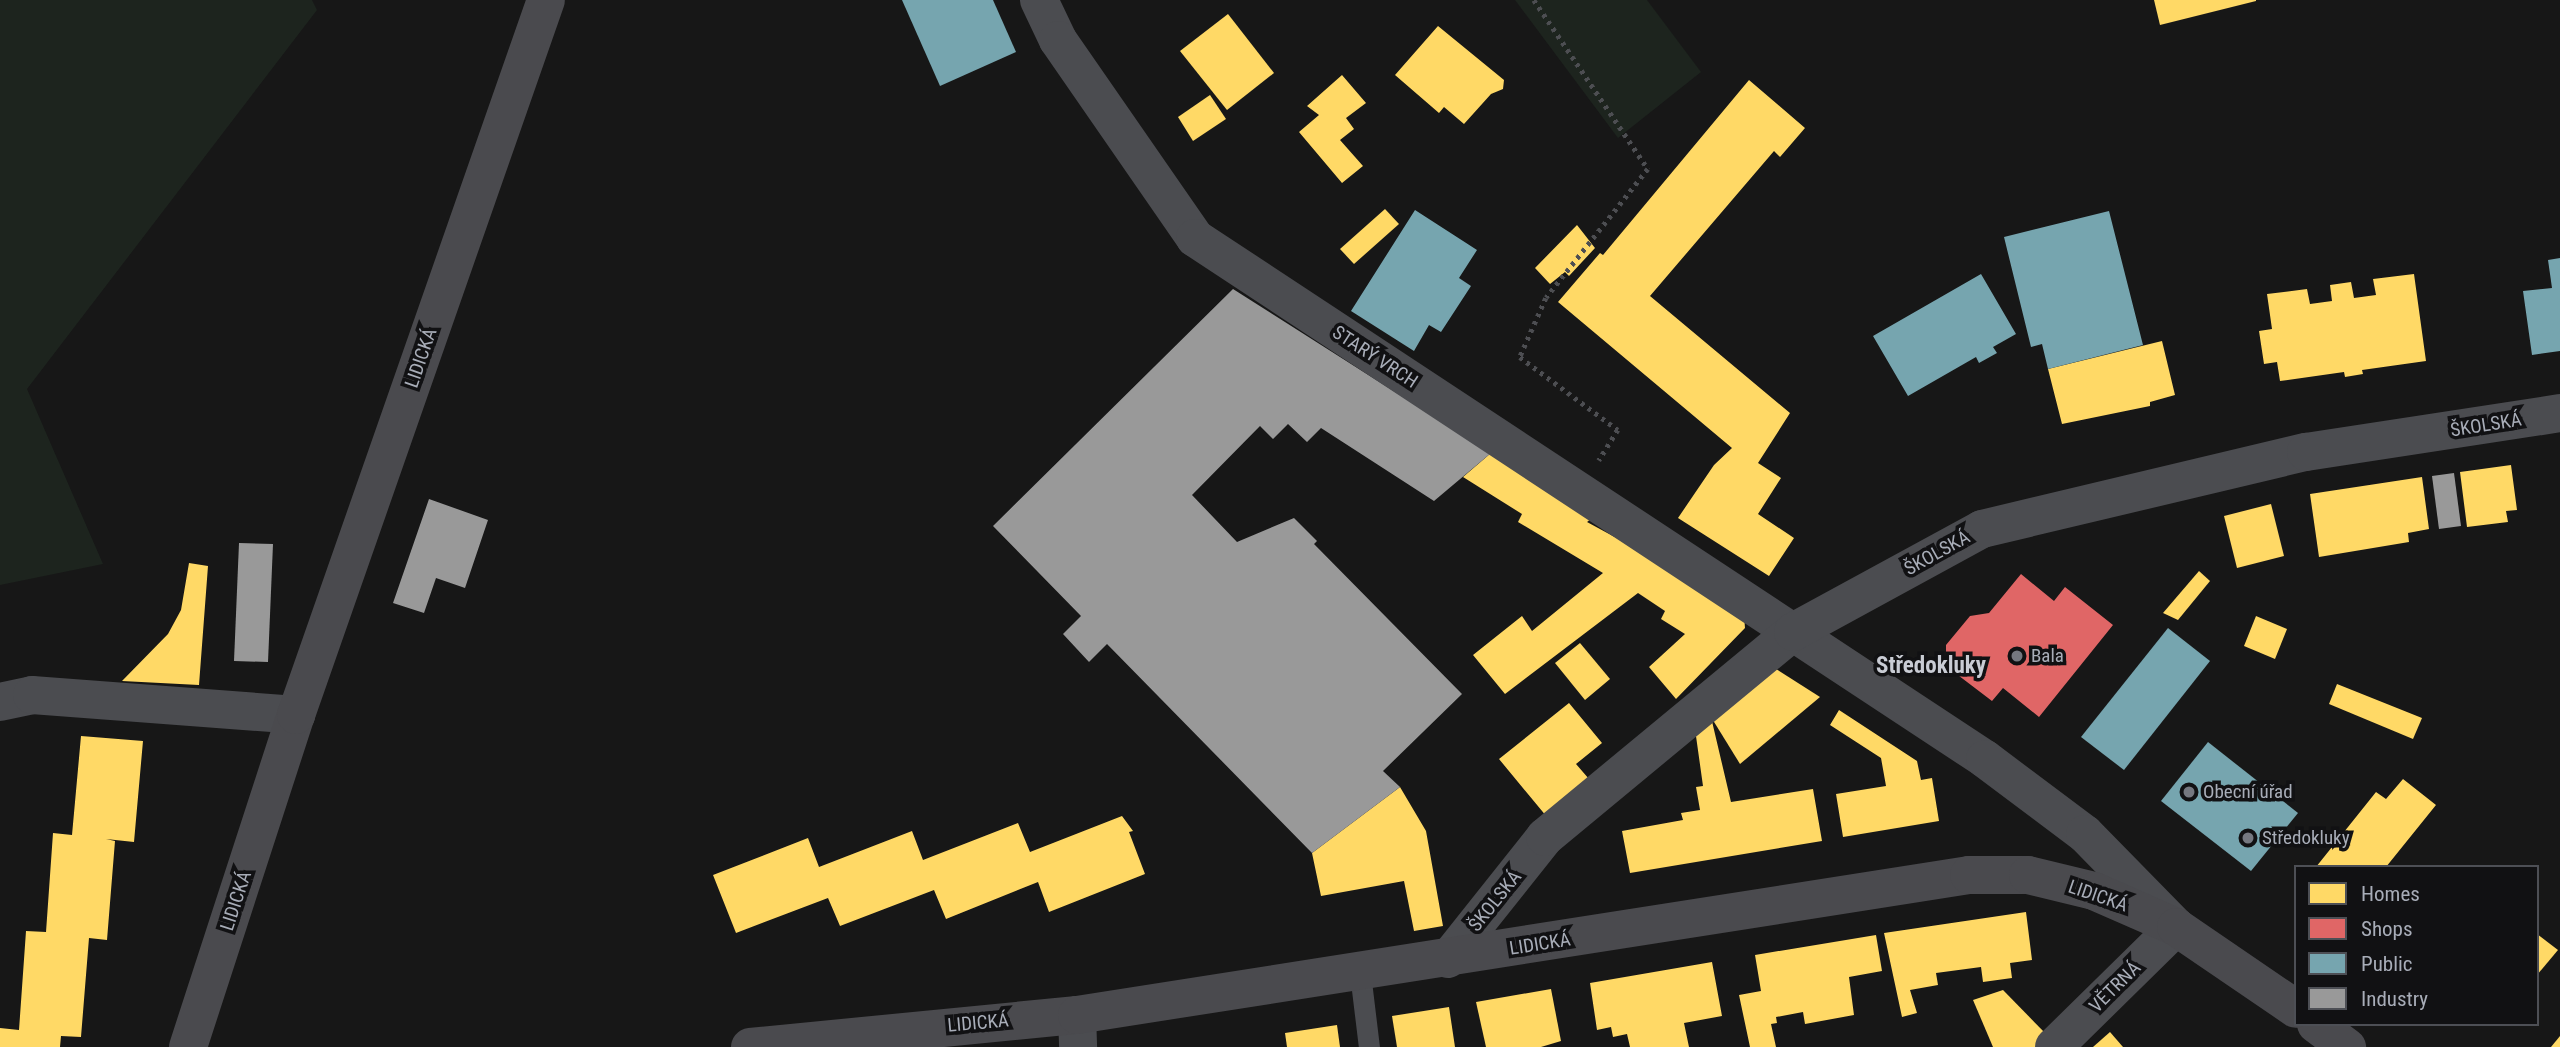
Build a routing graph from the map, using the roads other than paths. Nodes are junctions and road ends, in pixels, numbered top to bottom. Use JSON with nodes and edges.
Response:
{"nodes":[{"id":1,"x":546,"y":0,"type":"edge"},
{"id":2,"x":1039,"y":0,"type":"edge"},
{"id":3,"x":2560,"y":413,"type":"edge"},
{"id":4,"x":1793,"y":632,"type":"junction"},
{"id":5,"x":0,"y":702,"type":"edge"},
{"id":6,"x":296,"y":715,"type":"junction"},
{"id":7,"x":2176,"y":927,"type":"junction"},
{"id":8,"x":1448,"y":959,"type":"junction"},
{"id":9,"x":1360,"y":973,"type":"junction"},
{"id":10,"x":2294,"y":1008,"type":"edge"},
{"id":11,"x":2319,"y":1026,"type":"edge"},
{"id":12,"x":1078,"y":1031,"type":"edge"},
{"id":13,"x":188,"y":1047,"type":"edge"},
{"id":14,"x":750,"y":1047,"type":"edge"},
{"id":15,"x":1369,"y":1047,"type":"edge"},
{"id":16,"x":2054,"y":1047,"type":"edge"},
{"id":17,"x":2347,"y":1047,"type":"edge"}],
"edges":[{"from":1,"to":6,"type":"street","name":"LIDICKÁ"},
{"from":2,"to":4,"type":"street","name":"STARÝ VRCH"},
{"from":3,"to":4,"type":"street","name":"ŠKOLSKÁ"},
{"from":4,"to":7,"type":"street","name":"STARÝ VRCH"},
{"from":4,"to":8,"type":"street","name":"ŠKOLSKÁ"},
{"from":5,"to":6,"type":"street"},
{"from":6,"to":13,"type":"street","name":"LIDICKÁ"},
{"from":7,"to":8,"type":"street","name":"LIDICKÁ"},
{"from":7,"to":10,"type":"street","name":"LIDICKÁ"},
{"from":7,"to":16,"type":"street","name":"VĚTRNÁ"},
{"from":8,"to":9,"type":"street","name":"LIDICKÁ"},
{"from":9,"to":12,"type":"street","name":"LIDICKÁ"},
{"from":9,"to":15,"type":"lane"},
{"from":11,"to":17,"type":"street"},
{"from":12,"to":14,"type":"street","name":"LIDICKÁ"}]}
